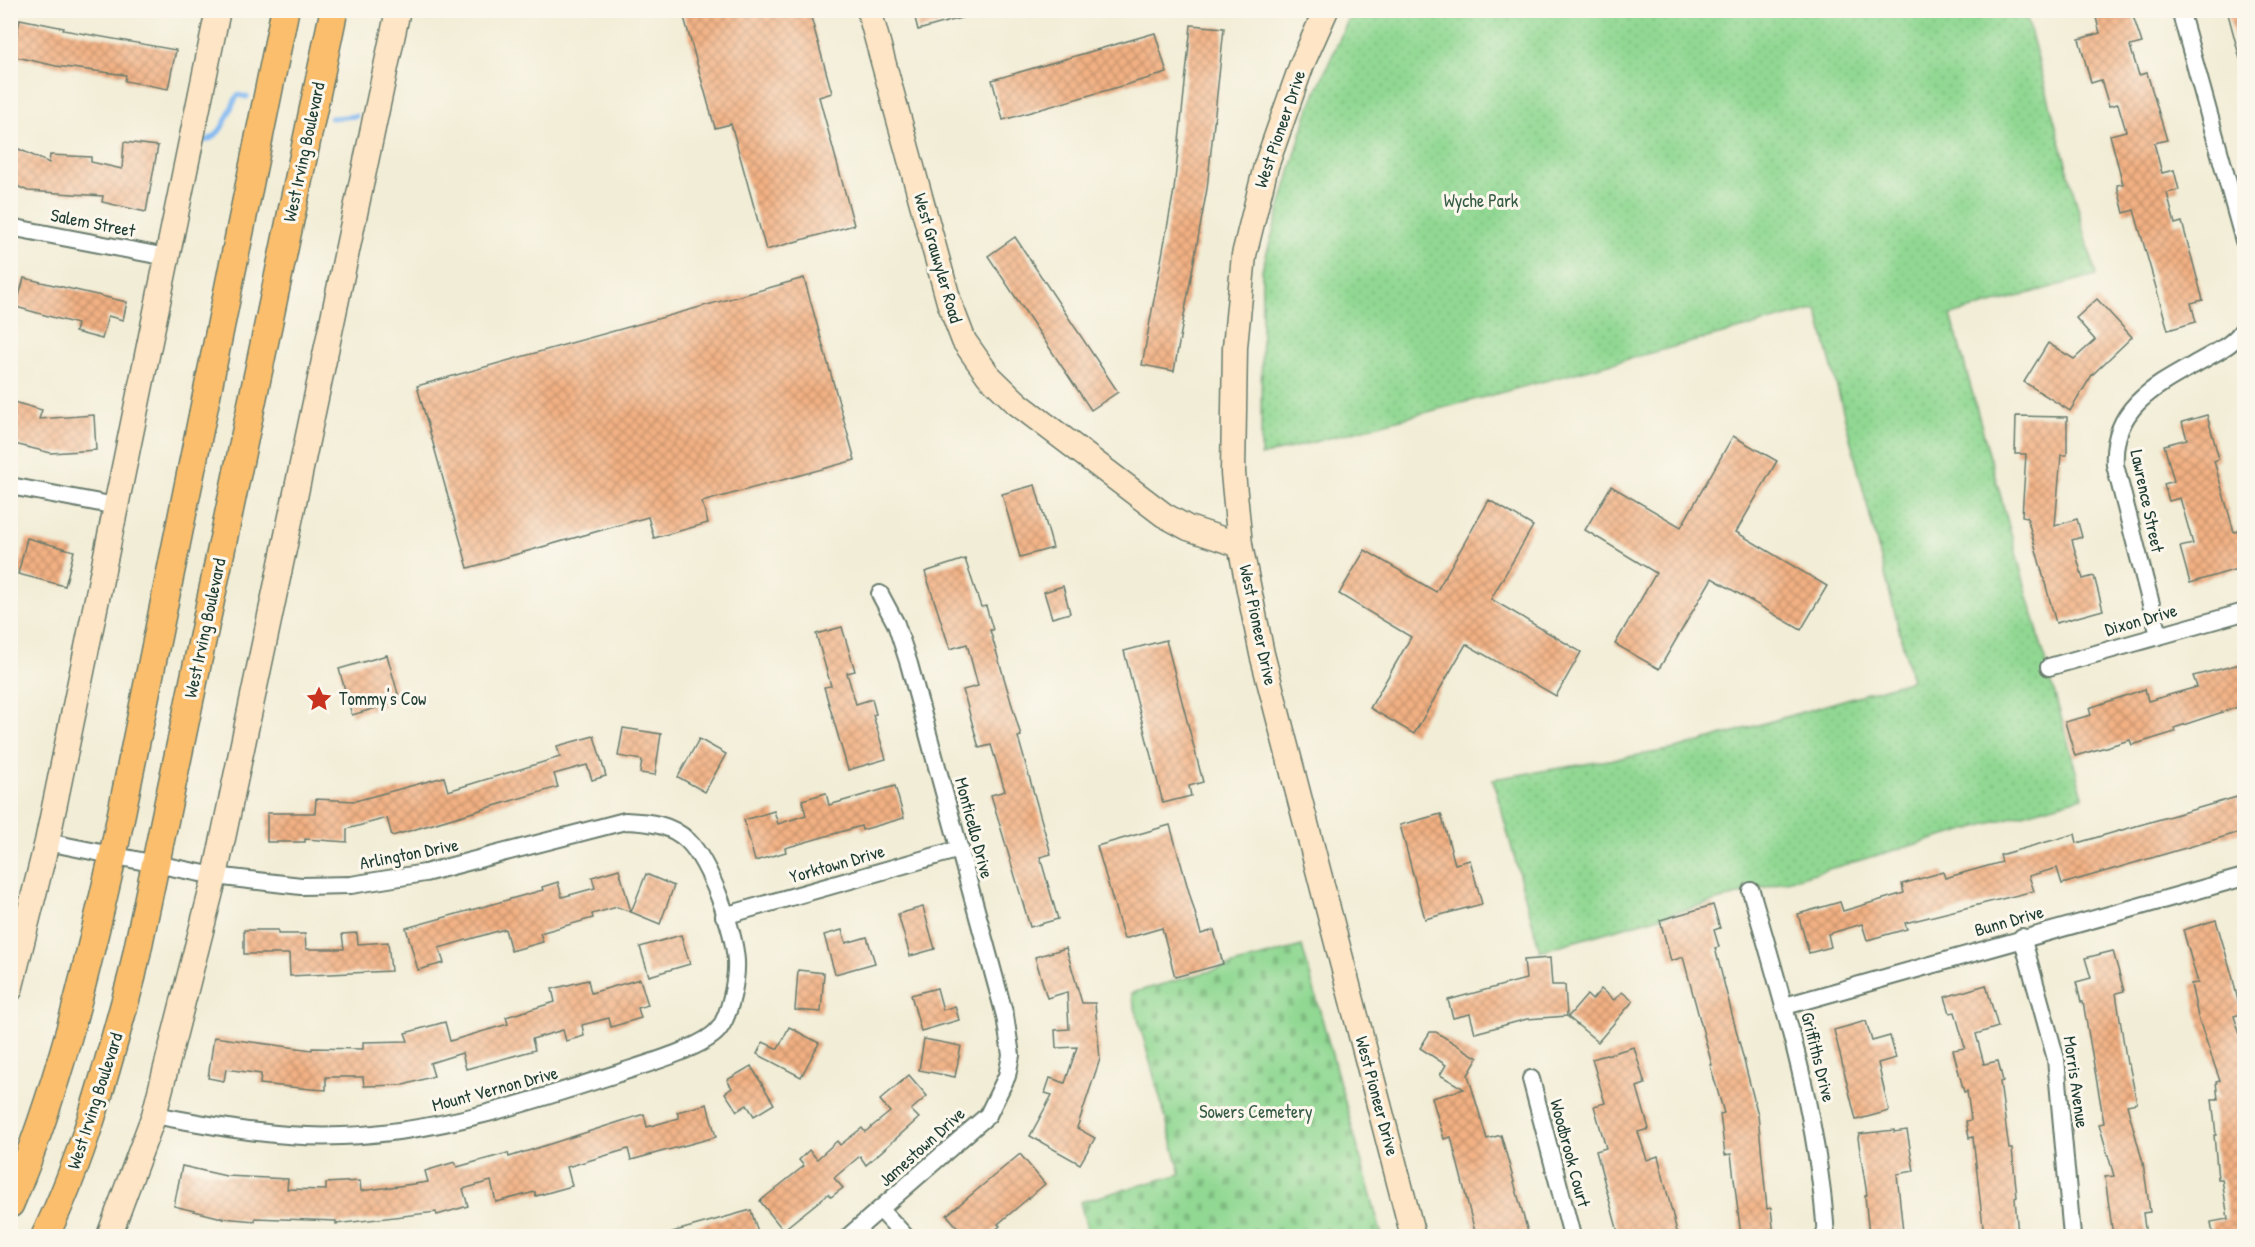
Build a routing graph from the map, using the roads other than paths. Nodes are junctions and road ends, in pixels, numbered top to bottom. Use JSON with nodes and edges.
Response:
{"nodes":[{"id":1,"x":218,"y":10,"type":"edge"},
{"id":2,"x":285,"y":10,"type":"edge"},
{"id":3,"x":334,"y":10,"type":"edge"},
{"id":4,"x":398,"y":10,"type":"edge"},
{"id":5,"x":868,"y":10,"type":"edge"},
{"id":6,"x":1326,"y":10,"type":"edge"},
{"id":7,"x":2180,"y":10,"type":"edge"},
{"id":8,"x":10,"y":227,"type":"edge"},
{"id":9,"x":2244,"y":241,"type":"edge"},
{"id":10,"x":167,"y":257,"type":"junction"},
{"id":11,"x":2244,"y":328,"type":"edge"},
{"id":12,"x":10,"y":486,"type":"edge"},
{"id":13,"x":116,"y":506,"type":"junction"},
{"id":14,"x":1240,"y":545,"type":"junction"},
{"id":15,"x":880,"y":594,"type":"dead end"},
{"id":16,"x":2244,"y":612,"type":"edge"},
{"id":17,"x":2159,"y":635,"type":"junction"},
{"id":18,"x":2049,"y":668,"type":"dead end"},
{"id":19,"x":47,"y":842,"type":"junction"},
{"id":20,"x":960,"y":849,"type":"junction"},
{"id":21,"x":113,"y":855,"type":"junction"},
{"id":22,"x":156,"y":862,"type":"junction"},
{"id":23,"x":214,"y":876,"type":"junction"},
{"id":24,"x":2244,"y":877,"type":"edge"},
{"id":25,"x":1751,"y":891,"type":"dead end"},
{"id":26,"x":724,"y":916,"type":"junction"},
{"id":27,"x":2022,"y":937,"type":"junction"},
{"id":28,"x":10,"y":990,"type":"edge"},
{"id":29,"x":1785,"y":1006,"type":"junction"},
{"id":30,"x":1007,"y":1076,"type":"joint"},
{"id":31,"x":1531,"y":1079,"type":"dead end"},
{"id":32,"x":154,"y":1115,"type":"junction"},
{"id":33,"x":10,"y":1204,"type":"edge"},
{"id":34,"x":881,"y":1210,"type":"junction"},
{"id":35,"x":45,"y":1236,"type":"edge"},
{"id":36,"x":109,"y":1236,"type":"edge"},
{"id":37,"x":849,"y":1236,"type":"edge"},
{"id":38,"x":905,"y":1236,"type":"edge"},
{"id":39,"x":1413,"y":1236,"type":"edge"},
{"id":40,"x":1572,"y":1236,"type":"edge"},
{"id":41,"x":1826,"y":1236,"type":"edge"},
{"id":42,"x":2072,"y":1236,"type":"edge"}],
"edges":[{"from":1,"to":10,"type":"street"},
{"from":2,"to":21,"type":"main road"},
{"from":3,"to":22,"type":"main road","name":"West Irving Boulevard"},
{"from":4,"to":23,"type":"street"},
{"from":5,"to":14,"type":"street","name":"West Grauwyler Road"},
{"from":6,"to":14,"type":"street","name":"West Pioneer Drive"},
{"from":7,"to":9,"type":"street"},
{"from":8,"to":10,"type":"street","name":"Salem Street"},
{"from":10,"to":13,"type":"street"},
{"from":11,"to":17,"type":"street","name":"Lawrence Street"},
{"from":12,"to":13,"type":"street"},
{"from":13,"to":19,"type":"street"},
{"from":14,"to":39,"type":"street","name":"West Pioneer Drive"},
{"from":15,"to":20,"type":"street","name":"Monticello Drive"},
{"from":16,"to":17,"type":"street","name":"Dixon Drive"},
{"from":17,"to":18,"type":"street","name":"Dixon Drive"},
{"from":19,"to":21,"type":"street","name":"Arlington Drive"},
{"from":19,"to":28,"type":"street"},
{"from":20,"to":26,"type":"street","name":"Yorktown Drive"},
{"from":20,"to":30,"type":"street","name":"Monticello Drive"},
{"from":21,"to":22,"type":"street","name":"Arlington Drive"},
{"from":21,"to":33,"type":"main road"},
{"from":22,"to":23,"type":"street","name":"Arlington Drive"},
{"from":22,"to":35,"type":"main road","name":"West Irving Boulevard"},
{"from":23,"to":26,"type":"street","name":"Arlington Drive"},
{"from":23,"to":32,"type":"street"},
{"from":24,"to":27,"type":"street","name":"Bunn Drive"},
{"from":25,"to":29,"type":"street","name":"Griffiths Drive"},
{"from":26,"to":32,"type":"street","name":"Mount Vernon Drive"},
{"from":27,"to":29,"type":"street","name":"Bunn Drive"},
{"from":27,"to":42,"type":"street","name":"Morris Avenue"},
{"from":29,"to":41,"type":"street","name":"Griffiths Drive"},
{"from":30,"to":34,"type":"street","name":"Jamestown Drive"},
{"from":31,"to":40,"type":"street","name":"Woodbrook Court"},
{"from":32,"to":36,"type":"street"},
{"from":34,"to":37,"type":"street","name":"Jamestown Drive"},
{"from":34,"to":38,"type":"street"}]}
